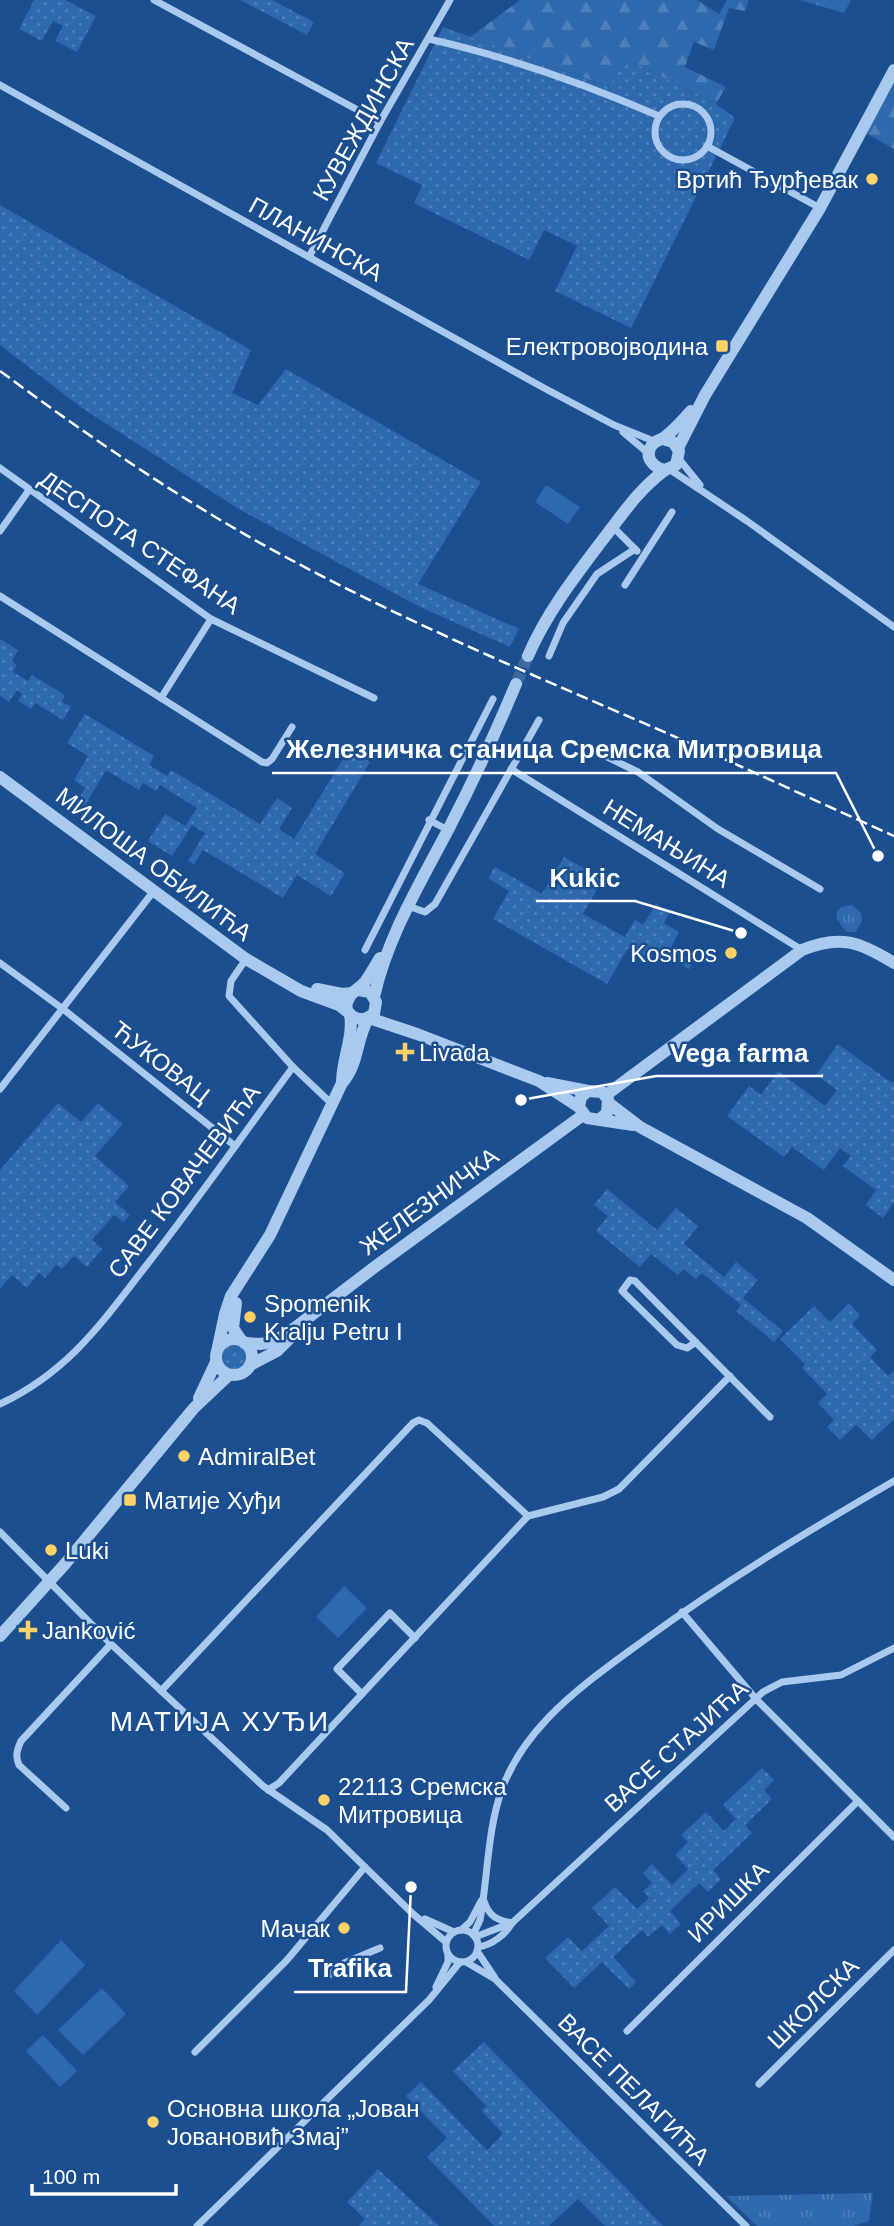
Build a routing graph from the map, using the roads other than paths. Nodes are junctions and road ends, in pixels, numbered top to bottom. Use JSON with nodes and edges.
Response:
{"nodes":[{"id":1,"x":155,"y":0,"type":"edge"},
{"id":2,"x":450,"y":0,"type":"edge"},
{"id":3,"x":429,"y":39,"type":"junction"},
{"id":4,"x":894,"y":70,"type":"edge"},
{"id":5,"x":0,"y":85,"type":"edge"},
{"id":6,"x":659,"y":116,"type":"junction"},
{"id":7,"x":380,"y":122,"type":"junction"},
{"id":8,"x":707,"y":146,"type":"junction"},
{"id":9,"x":820,"y":208,"type":"junction"},
{"id":10,"x":309,"y":257,"type":"junction"},
{"id":11,"x":705,"y":395,"type":"junction"},
{"id":12,"x":614,"y":425,"type":"junction"},
{"id":13,"x":660,"y":440,"type":"junction"},
{"id":14,"x":679,"y":453,"type":"junction"},
{"id":15,"x":649,"y":456,"type":"junction"},
{"id":16,"x":0,"y":468,"type":"edge"},
{"id":17,"x":667,"y":469,"type":"junction"},
{"id":18,"x":29,"y":490,"type":"junction"},
{"id":19,"x":636,"y":494,"type":"junction"},
{"id":20,"x":710,"y":496,"type":"junction"},
{"id":21,"x":672,"y":512,"type":"dead end"},
{"id":22,"x":613,"y":527,"type":"junction"},
{"id":23,"x":0,"y":531,"type":"edge"},
{"id":24,"x":635,"y":550,"type":"junction"},
{"id":25,"x":643,"y":555,"type":"junction"},
{"id":26,"x":625,"y":585,"type":"dead end"},
{"id":27,"x":0,"y":596,"type":"edge"},
{"id":28,"x":211,"y":619,"type":"junction"},
{"id":29,"x":894,"y":627,"type":"edge"},
{"id":30,"x":527,"y":656,"type":"tunnel mouth"},
{"id":31,"x":550,"y":656,"type":"dead end"},
{"id":32,"x":516,"y":684,"type":"tunnel mouth"},
{"id":33,"x":161,"y":698,"type":"junction"},
{"id":34,"x":374,"y":698,"type":"dead end"},
{"id":35,"x":493,"y":699,"type":"dead end"},
{"id":36,"x":539,"y":720,"type":"dead end"},
{"id":37,"x":292,"y":727,"type":"dead end"},
{"id":38,"x":597,"y":752,"type":"dead end"},
{"id":39,"x":510,"y":769,"type":"junction"},
{"id":40,"x":0,"y":776,"type":"edge"},
{"id":41,"x":429,"y":820,"type":"junction"},
{"id":42,"x":448,"y":830,"type":"junction"},
{"id":43,"x":820,"y":889,"type":"dead end"},
{"id":44,"x":153,"y":892,"type":"junction"},
{"id":45,"x":408,"y":906,"type":"junction"},
{"id":46,"x":397,"y":931,"type":"junction"},
{"id":47,"x":365,"y":950,"type":"dead end"},
{"id":48,"x":802,"y":950,"type":"junction"},
{"id":49,"x":246,"y":959,"type":"junction"},
{"id":50,"x":0,"y":963,"type":"edge"},
{"id":51,"x":894,"y":963,"type":"edge"},
{"id":52,"x":286,"y":981,"type":"junction"},
{"id":53,"x":356,"y":991,"type":"junction"},
{"id":54,"x":375,"y":1000,"type":"junction"},
{"id":55,"x":63,"y":1009,"type":"junction"},
{"id":56,"x":349,"y":1013,"type":"junction"},
{"id":57,"x":369,"y":1018,"type":"junction"},
{"id":58,"x":417,"y":1034,"type":"junction"},
{"id":59,"x":293,"y":1067,"type":"junction"},
{"id":60,"x":539,"y":1082,"type":"junction"},
{"id":61,"x":342,"y":1083,"type":"junction"},
{"id":62,"x":0,"y":1089,"type":"edge"},
{"id":63,"x":588,"y":1091,"type":"junction"},
{"id":64,"x":608,"y":1100,"type":"junction"},
{"id":65,"x":332,"y":1104,"type":"junction"},
{"id":66,"x":581,"y":1111,"type":"junction"},
{"id":67,"x":600,"y":1119,"type":"junction"},
{"id":68,"x":640,"y":1127,"type":"junction"},
{"id":69,"x":235,"y":1146,"type":"junction"},
{"id":70,"x":245,"y":1276,"type":"junction"},
{"id":71,"x":894,"y":1280,"type":"edge"},
{"id":72,"x":302,"y":1323,"type":"junction"},
{"id":73,"x":243,"y":1342,"type":"junction"},
{"id":74,"x":696,"y":1342,"type":"junction"},
{"id":75,"x":218,"y":1347,"type":"junction"},
{"id":76,"x":216,"y":1362,"type":"junction"},
{"id":77,"x":250,"y":1365,"type":"junction"},
{"id":78,"x":229,"y":1375,"type":"junction"},
{"id":79,"x":730,"y":1376,"type":"junction"},
{"id":80,"x":0,"y":1405,"type":"edge"},
{"id":81,"x":194,"y":1408,"type":"junction"},
{"id":82,"x":770,"y":1417,"type":"dead end"},
{"id":83,"x":894,"y":1481,"type":"edge"},
{"id":84,"x":528,"y":1516,"type":"junction"},
{"id":85,"x":0,"y":1532,"type":"edge"},
{"id":86,"x":50,"y":1582,"type":"junction"},
{"id":87,"x":682,"y":1612,"type":"junction"},
{"id":88,"x":0,"y":1636,"type":"edge"},
{"id":89,"x":415,"y":1638,"type":"junction"},
{"id":90,"x":111,"y":1644,"type":"junction"},
{"id":91,"x":894,"y":1648,"type":"edge"},
{"id":92,"x":161,"y":1691,"type":"junction"},
{"id":93,"x":362,"y":1694,"type":"junction"},
{"id":94,"x":756,"y":1699,"type":"junction"},
{"id":95,"x":268,"y":1790,"type":"junction"},
{"id":96,"x":858,"y":1801,"type":"junction"},
{"id":97,"x":66,"y":1808,"type":"dead end"},
{"id":98,"x":894,"y":1837,"type":"edge"},
{"id":99,"x":365,"y":1867,"type":"junction"},
{"id":100,"x":483,"y":1897,"type":"junction"},
{"id":101,"x":412,"y":1913,"type":"junction"},
{"id":102,"x":512,"y":1923,"type":"junction"},
{"id":103,"x":458,"y":1931,"type":"junction"},
{"id":104,"x":474,"y":1936,"type":"junction"},
{"id":105,"x":446,"y":1942,"type":"junction"},
{"id":106,"x":380,"y":1948,"type":"dead end"},
{"id":107,"x":478,"y":1949,"type":"junction"},
{"id":108,"x":894,"y":1950,"type":"edge"},
{"id":109,"x":448,"y":1954,"type":"junction"},
{"id":110,"x":463,"y":1962,"type":"junction"},
{"id":111,"x":329,"y":1975,"type":"dead end"},
{"id":112,"x":495,"y":1979,"type":"junction"},
{"id":113,"x":429,"y":2000,"type":"junction"},
{"id":114,"x":627,"y":2031,"type":"dead end"},
{"id":115,"x":195,"y":2052,"type":"dead end"},
{"id":116,"x":760,"y":2084,"type":"dead end"},
{"id":117,"x":197,"y":2226,"type":"edge"},
{"id":118,"x":746,"y":2226,"type":"edge"}],
"edges":[{"from":1,"to":7,"type":"street"},
{"from":2,"to":3,"type":"street","name":"КУВЕЖДИНСКА"},
{"from":3,"to":6,"type":"street"},
{"from":3,"to":7,"type":"street","name":"КУВЕЖДИНСКА"},
{"from":4,"to":9,"type":"street"},
{"from":5,"to":10,"type":"street","name":"ПЛАНИНСКА"},
{"from":6,"to":8,"type":"street"},
{"from":6,"to":8,"type":"street"},
{"from":7,"to":10,"type":"street","name":"КУВЕЖДИНСКА"},
{"from":8,"to":9,"type":"street"},
{"from":9,"to":11,"type":"street"},
{"from":10,"to":12,"type":"street","name":"ПЛАНИНСКА"},
{"from":11,"to":13,"type":"street"},
{"from":11,"to":14,"type":"street"},
{"from":12,"to":13,"type":"street","name":"ПЛАНИНСКА"},
{"from":12,"to":15,"type":"street","name":"ПЛАНИНСКА"},
{"from":13,"to":14,"type":"street"},
{"from":13,"to":15,"type":"street"},
{"from":14,"to":17,"type":"street"},
{"from":14,"to":20,"type":"street"},
{"from":15,"to":17,"type":"street"},
{"from":15,"to":19,"type":"street"},
{"from":16,"to":18,"type":"street","name":"ДЕСПОТА СТЕФАНА"},
{"from":17,"to":19,"type":"street"},
{"from":17,"to":20,"type":"street"},
{"from":18,"to":23,"type":"street"},
{"from":18,"to":28,"type":"street","name":"ДЕСПОТА СТЕФАНА"},
{"from":19,"to":22,"type":"street"},
{"from":20,"to":29,"type":"street"},
{"from":21,"to":25,"type":"street"},
{"from":22,"to":24,"type":"street"},
{"from":22,"to":30,"type":"street"},
{"from":24,"to":25,"type":"street"},
{"from":24,"to":31,"type":"street"},
{"from":25,"to":26,"type":"street"},
{"from":27,"to":33,"type":"street"},
{"from":28,"to":33,"type":"street"},
{"from":28,"to":34,"type":"street","name":"ДЕСПОТА СТЕФАНА"},
{"from":32,"to":42,"type":"street"},
{"from":33,"to":37,"type":"street"},
{"from":35,"to":41,"type":"street"},
{"from":36,"to":39,"type":"street"},
{"from":38,"to":43,"type":"street"},
{"from":39,"to":45,"type":"street"},
{"from":39,"to":48,"type":"street","name":"НЕМАЊИНА"},
{"from":40,"to":44,"type":"street","name":"МИЛОША ОБИЛИЋА"},
{"from":41,"to":42,"type":"street"},
{"from":41,"to":47,"type":"street"},
{"from":42,"to":45,"type":"street"},
{"from":44,"to":49,"type":"street","name":"МИЛОША ОБИЛИЋА"},
{"from":44,"to":55,"type":"street"},
{"from":45,"to":46,"type":"street"},
{"from":46,"to":53,"type":"street"},
{"from":46,"to":54,"type":"street"},
{"from":48,"to":51,"type":"street"},
{"from":48,"to":64,"type":"street"},
{"from":49,"to":52,"type":"street","name":"МИЛОША ОБИЛИЋА"},
{"from":49,"to":59,"type":"street"},
{"from":50,"to":55,"type":"street","name":"ЋУКОВАЦ"},
{"from":52,"to":53,"type":"street","name":"МИЛОША ОБИЛИЋА"},
{"from":52,"to":56,"type":"street","name":"МИЛОША ОБИЛИЋА"},
{"from":53,"to":54,"type":"street"},
{"from":53,"to":56,"type":"street"},
{"from":54,"to":57,"type":"street"},
{"from":54,"to":58,"type":"street"},
{"from":55,"to":62,"type":"street"},
{"from":55,"to":69,"type":"street","name":"ЋУКОВАЦ"},
{"from":56,"to":57,"type":"street"},
{"from":56,"to":61,"type":"street"},
{"from":57,"to":58,"type":"street"},
{"from":57,"to":61,"type":"street"},
{"from":58,"to":60,"type":"street"},
{"from":59,"to":65,"type":"street"},
{"from":59,"to":69,"type":"street","name":"САВЕ КОВАЧЕВИЋА"},
{"from":60,"to":63,"type":"street"},
{"from":60,"to":66,"type":"street"},
{"from":61,"to":65,"type":"street"},
{"from":63,"to":64,"type":"street"},
{"from":63,"to":66,"type":"street"},
{"from":64,"to":67,"type":"street"},
{"from":64,"to":68,"type":"street"},
{"from":65,"to":70,"type":"street"},
{"from":66,"to":67,"type":"street"},
{"from":66,"to":72,"type":"street","name":"ЖЕЛЕЗНИЧКА"},
{"from":67,"to":68,"type":"street"},
{"from":68,"to":71,"type":"street"},
{"from":69,"to":80,"type":"street","name":"САВЕ КОВАЧЕВИЋА"},
{"from":70,"to":73,"type":"street"},
{"from":70,"to":75,"type":"street"},
{"from":72,"to":73,"type":"street","name":"ЖЕЛЕЗНИЧКА"},
{"from":72,"to":77,"type":"street","name":"ЖЕЛЕЗНИЧКА"},
{"from":73,"to":75,"type":"street"},
{"from":73,"to":77,"type":"street"},
{"from":74,"to":74,"type":"street"},
{"from":74,"to":79,"type":"street"},
{"from":75,"to":76,"type":"street"},
{"from":76,"to":78,"type":"street"},
{"from":76,"to":81,"type":"street"},
{"from":77,"to":78,"type":"street"},
{"from":78,"to":81,"type":"street"},
{"from":79,"to":82,"type":"street"},
{"from":79,"to":84,"type":"street"},
{"from":81,"to":86,"type":"street"},
{"from":83,"to":87,"type":"street"},
{"from":84,"to":89,"type":"street"},
{"from":84,"to":92,"type":"street"},
{"from":85,"to":86,"type":"street"},
{"from":86,"to":88,"type":"street"},
{"from":86,"to":90,"type":"street"},
{"from":87,"to":94,"type":"street"},
{"from":87,"to":100,"type":"street"},
{"from":89,"to":93,"type":"street"},
{"from":89,"to":93,"type":"street"},
{"from":90,"to":92,"type":"street"},
{"from":90,"to":97,"type":"street"},
{"from":91,"to":94,"type":"street","name":"ВАСЕ СТАЈИЋА"},
{"from":92,"to":95,"type":"street"},
{"from":93,"to":95,"type":"street"},
{"from":94,"to":96,"type":"street"},
{"from":94,"to":102,"type":"street","name":"ВАСЕ СТАЈИЋА"},
{"from":95,"to":99,"type":"street"},
{"from":96,"to":98,"type":"street"},
{"from":96,"to":114,"type":"street","name":"ИРИШКА"},
{"from":99,"to":101,"type":"street"},
{"from":99,"to":115,"type":"street"},
{"from":100,"to":102,"type":"street"},
{"from":100,"to":103,"type":"street"},
{"from":100,"to":104,"type":"street"},
{"from":101,"to":103,"type":"street"},
{"from":101,"to":105,"type":"street"},
{"from":102,"to":104,"type":"street","name":"ВАСЕ СТАЈИЋА"},
{"from":102,"to":107,"type":"street","name":"ВАСЕ СТАЈИЋА"},
{"from":103,"to":104,"type":"street"},
{"from":103,"to":105,"type":"street"},
{"from":104,"to":107,"type":"street"},
{"from":105,"to":109,"type":"street"},
{"from":106,"to":111,"type":"street"},
{"from":107,"to":110,"type":"street"},
{"from":107,"to":112,"type":"street","name":"ВАСЕ ПЕЛАГИЋА"},
{"from":108,"to":116,"type":"street","name":"ШКОЛСКА"},
{"from":109,"to":110,"type":"street"},
{"from":109,"to":113,"type":"street"},
{"from":110,"to":112,"type":"street","name":"ВАСЕ ПЕЛАГИЋА"},
{"from":110,"to":113,"type":"street"},
{"from":112,"to":118,"type":"street","name":"ВАСЕ ПЕЛАГИЋА"},
{"from":113,"to":117,"type":"street"}]}
